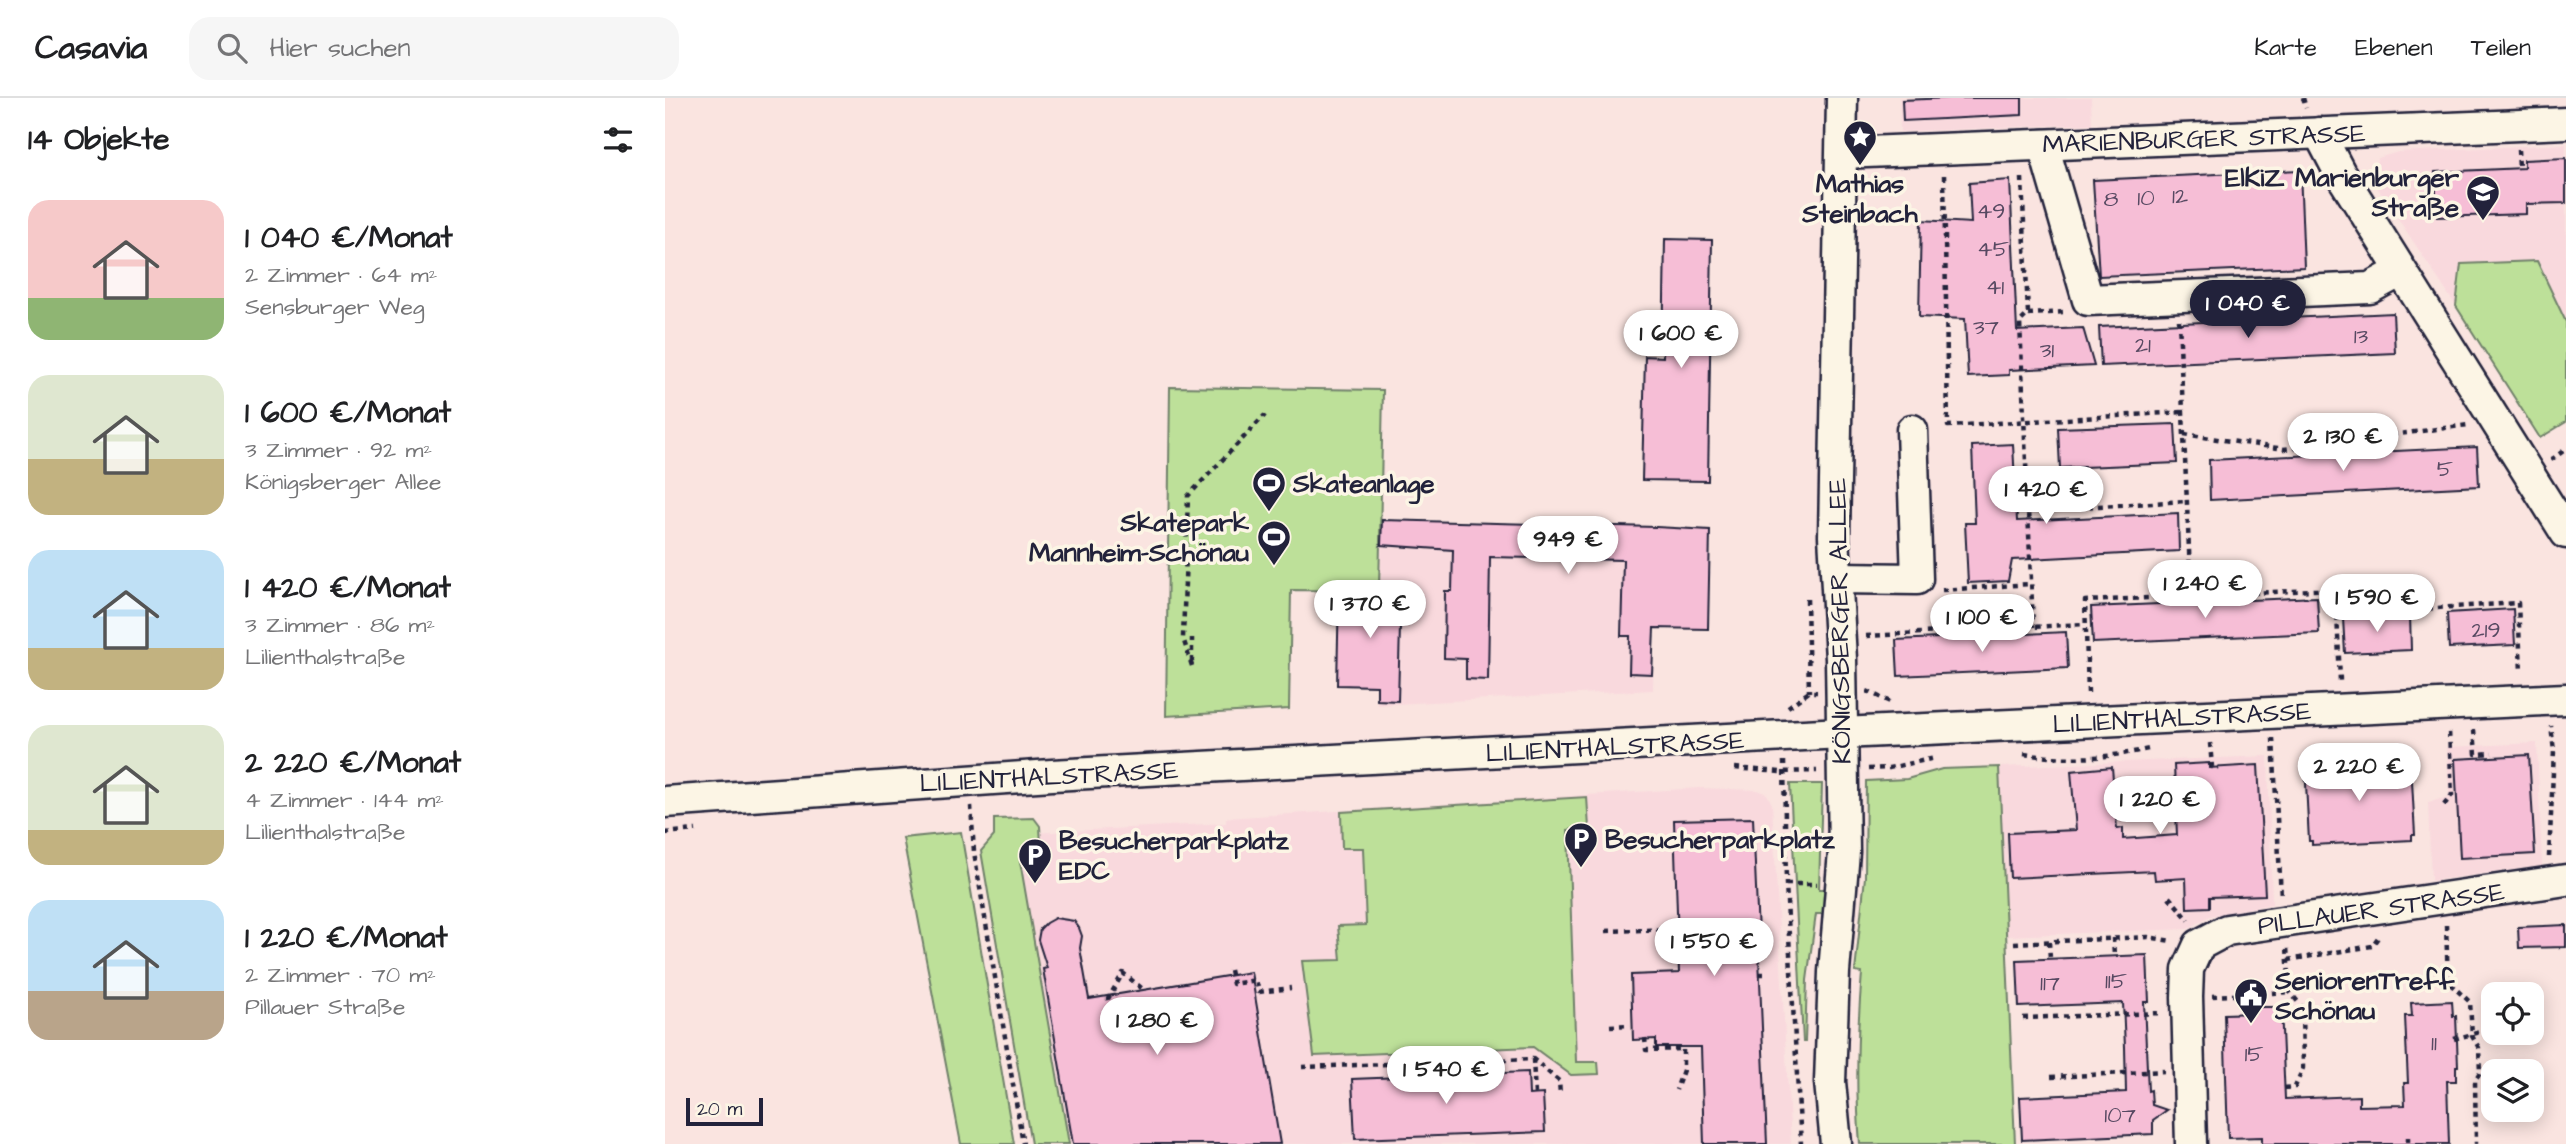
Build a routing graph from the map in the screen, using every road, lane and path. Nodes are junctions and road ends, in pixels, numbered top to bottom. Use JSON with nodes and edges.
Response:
{"nodes":[{"id":1,"x":1842,"y":98,"type":"edge"},
{"id":2,"x":2566,"y":122,"type":"edge"},
{"id":3,"x":2319,"y":134,"type":"junction"},
{"id":4,"x":2031,"y":146,"type":"junction"},
{"id":5,"x":1944,"y":150,"type":"junction"},
{"id":6,"x":1842,"y":153,"type":"junction"},
{"id":7,"x":2401,"y":271,"type":"junction"},
{"id":8,"x":2178,"y":297,"type":"junction"},
{"id":9,"x":2088,"y":300,"type":"junction"},
{"id":10,"x":2028,"y":314,"type":"junction"},
{"id":11,"x":2183,"y":412,"type":"junction"},
{"id":12,"x":2490,"y":412,"type":"junction"},
{"id":13,"x":1265,"y":415,"type":"dead end"},
{"id":14,"x":2024,"y":421,"type":"junction"},
{"id":15,"x":1912,"y":430,"type":"dead end"},
{"id":16,"x":2184,"y":434,"type":"junction"},
{"id":17,"x":2187,"y":501,"type":"junction"},
{"id":18,"x":2028,"y":510,"type":"junction"},
{"id":19,"x":2566,"y":533,"type":"edge"},
{"id":20,"x":1836,"y":578,"type":"junction"},
{"id":21,"x":1917,"y":579,"type":"junction"},
{"id":22,"x":2032,"y":584,"type":"junction"},
{"id":23,"x":2191,"y":596,"type":"junction"},
{"id":24,"x":2338,"y":614,"type":"junction"},
{"id":25,"x":2085,"y":624,"type":"junction"},
{"id":26,"x":2033,"y":627,"type":"junction"},
{"id":27,"x":1865,"y":636,"type":"dead end"},
{"id":28,"x":1192,"y":638,"type":"dead end"},
{"id":29,"x":2521,"y":672,"type":"dead end"},
{"id":30,"x":2340,"y":681,"type":"dead end"},
{"id":31,"x":1841,"y":691,"type":"junction"},
{"id":32,"x":2088,"y":693,"type":"dead end"},
{"id":33,"x":2566,"y":699,"type":"edge"},
{"id":34,"x":1901,"y":702,"type":"dead end"},
{"id":35,"x":2272,"y":712,"type":"junction"},
{"id":36,"x":2551,"y":726,"type":"dead end"},
{"id":37,"x":2474,"y":730,"type":"dead end"},
{"id":38,"x":2449,"y":732,"type":"dead end"},
{"id":39,"x":1842,"y":733,"type":"junction"},
{"id":40,"x":2210,"y":743,"type":"dead end"},
{"id":41,"x":2492,"y":753,"type":"dead end"},
{"id":42,"x":2219,"y":768,"type":"dead end"},
{"id":43,"x":1785,"y":772,"type":"dead end"},
{"id":44,"x":969,"y":780,"type":"junction"},
{"id":45,"x":665,"y":802,"type":"edge"},
{"id":46,"x":2444,"y":806,"type":"dead end"},
{"id":47,"x":2559,"y":881,"type":"edge"},
{"id":48,"x":2445,"y":899,"type":"junction"},
{"id":49,"x":2385,"y":908,"type":"junction"},
{"id":50,"x":2284,"y":922,"type":"junction"},
{"id":51,"x":1678,"y":929,"type":"dead end"},
{"id":52,"x":1606,"y":931,"type":"dead end"},
{"id":53,"x":2113,"y":939,"type":"junction"},
{"id":54,"x":2049,"y":942,"type":"junction"},
{"id":55,"x":2014,"y":943,"type":"dead end"},
{"id":56,"x":2199,"y":945,"type":"junction"},
{"id":57,"x":2114,"y":956,"type":"dead end"},
{"id":58,"x":2050,"y":959,"type":"dead end"},
{"id":59,"x":2288,"y":960,"type":"junction"},
{"id":60,"x":1230,"y":970,"type":"dead end"},
{"id":61,"x":1759,"y":974,"type":"dead end"},
{"id":62,"x":1766,"y":974,"type":"dead end"},
{"id":63,"x":1291,"y":988,"type":"dead end"},
{"id":64,"x":1143,"y":990,"type":"dead end"},
{"id":65,"x":2290,"y":992,"type":"junction"},
{"id":66,"x":2175,"y":1005,"type":"junction"},
{"id":67,"x":1110,"y":1010,"type":"dead end"},
{"id":68,"x":2022,"y":1018,"type":"dead end"},
{"id":69,"x":1611,"y":1026,"type":"dead end"},
{"id":70,"x":1630,"y":1026,"type":"dead end"},
{"id":71,"x":2481,"y":1032,"type":"edge"},
{"id":72,"x":2472,"y":1036,"type":"junction"},
{"id":73,"x":1645,"y":1038,"type":"dead end"},
{"id":74,"x":2454,"y":1039,"type":"dead end"},
{"id":75,"x":1533,"y":1059,"type":"junction"},
{"id":76,"x":1302,"y":1067,"type":"dead end"},
{"id":77,"x":2189,"y":1070,"type":"junction"},
{"id":78,"x":2051,"y":1077,"type":"dead end"},
{"id":79,"x":2284,"y":1088,"type":"dead end"},
{"id":80,"x":1676,"y":1090,"type":"dead end"},
{"id":81,"x":1560,"y":1094,"type":"dead end"},
{"id":82,"x":1535,"y":1095,"type":"dead end"},
{"id":83,"x":2408,"y":1137,"type":"dead end"},
{"id":84,"x":1023,"y":1144,"type":"edge"},
{"id":85,"x":1801,"y":1144,"type":"edge"},
{"id":86,"x":1836,"y":1144,"type":"edge"},
{"id":87,"x":2191,"y":1144,"type":"edge"},
{"id":88,"x":2408,"y":1144,"type":"edge"},
{"id":89,"x":2476,"y":1144,"type":"edge"}],
"edges":[{"from":1,"to":6,"type":"street","name":"KÖNIGSBERGER ALLEE"},
{"from":2,"to":3,"type":"street","name":"MARIENBURGER STRASSE"},
{"from":3,"to":4,"type":"street","name":"MARIENBURGER STRASSE"},
{"from":3,"to":7,"type":"street"},
{"from":4,"to":5,"type":"street","name":"MARIENBURGER STRASSE"},
{"from":4,"to":9,"type":"street"},
{"from":4,"to":10,"type":"path"},
{"from":5,"to":6,"type":"street","name":"MARIENBURGER STRASSE"},
{"from":5,"to":14,"type":"path"},
{"from":6,"to":20,"type":"street","name":"KÖNIGSBERGER ALLEE"},
{"from":7,"to":8,"type":"street"},
{"from":7,"to":12,"type":"street"},
{"from":8,"to":9,"type":"street"},
{"from":8,"to":11,"type":"path"},
{"from":9,"to":10,"type":"path"},
{"from":10,"to":14,"type":"path"},
{"from":11,"to":14,"type":"path"},
{"from":11,"to":16,"type":"path"},
{"from":12,"to":16,"type":"path"},
{"from":12,"to":19,"type":"street"},
{"from":13,"to":28,"type":"path"},
{"from":14,"to":18,"type":"path"},
{"from":15,"to":21,"type":"street"},
{"from":16,"to":17,"type":"path"},
{"from":17,"to":18,"type":"path"},
{"from":17,"to":23,"type":"path"},
{"from":18,"to":22,"type":"path"},
{"from":20,"to":21,"type":"street"},
{"from":20,"to":31,"type":"street","name":"KÖNIGSBERGER ALLEE"},
{"from":21,"to":22,"type":"path"},
{"from":22,"to":26,"type":"path"},
{"from":23,"to":24,"type":"path"},
{"from":23,"to":25,"type":"path"},
{"from":24,"to":29,"type":"path"},
{"from":24,"to":30,"type":"path"},
{"from":25,"to":26,"type":"path"},
{"from":25,"to":32,"type":"path"},
{"from":26,"to":27,"type":"path"},
{"from":31,"to":34,"type":"path"},
{"from":31,"to":39,"type":"street","name":"KÖNIGSBERGER ALLEE"},
{"from":33,"to":35,"type":"street","name":"LILIENTHALSTRASSE"},
{"from":35,"to":39,"type":"street","name":"LILIENTHALSTRASSE"},
{"from":35,"to":50,"type":"path"},
{"from":36,"to":47,"type":"path"},
{"from":37,"to":41,"type":"path"},
{"from":38,"to":46,"type":"path"},
{"from":39,"to":44,"type":"street","name":"LILIENTHALSTRASSE"},
{"from":39,"to":86,"type":"street","name":"KÖNIGSBERGER ALLEE"},
{"from":40,"to":42,"type":"path"},
{"from":43,"to":85,"type":"path"},
{"from":44,"to":45,"type":"street","name":"LILIENTHALSTRASSE"},
{"from":44,"to":84,"type":"path"},
{"from":47,"to":48,"type":"street","name":"PILLAUER STRASSE"},
{"from":48,"to":49,"type":"street","name":"PILLAUER STRASSE"},
{"from":48,"to":72,"type":"path"},
{"from":49,"to":50,"type":"street","name":"PILLAUER STRASSE"},
{"from":49,"to":59,"type":"path"},
{"from":50,"to":56,"type":"street","name":"PILLAUER STRASSE"},
{"from":50,"to":59,"type":"path"},
{"from":51,"to":52,"type":"path"},
{"from":53,"to":54,"type":"path"},
{"from":53,"to":56,"type":"path"},
{"from":53,"to":57,"type":"path"},
{"from":54,"to":55,"type":"path"},
{"from":54,"to":58,"type":"path"},
{"from":56,"to":66,"type":"street"},
{"from":59,"to":65,"type":"path"},
{"from":60,"to":63,"type":"path"},
{"from":61,"to":62,"type":"path"},
{"from":64,"to":67,"type":"path"},
{"from":65,"to":66,"type":"path"},
{"from":65,"to":79,"type":"path"},
{"from":66,"to":68,"type":"path"},
{"from":66,"to":77,"type":"street"},
{"from":69,"to":70,"type":"path"},
{"from":71,"to":72,"type":"path"},
{"from":72,"to":74,"type":"path"},
{"from":72,"to":89,"type":"path"},
{"from":73,"to":80,"type":"path"},
{"from":75,"to":76,"type":"path"},
{"from":75,"to":81,"type":"path"},
{"from":75,"to":82,"type":"path"},
{"from":77,"to":78,"type":"path"},
{"from":77,"to":87,"type":"street"},
{"from":83,"to":88,"type":"path"}]}
